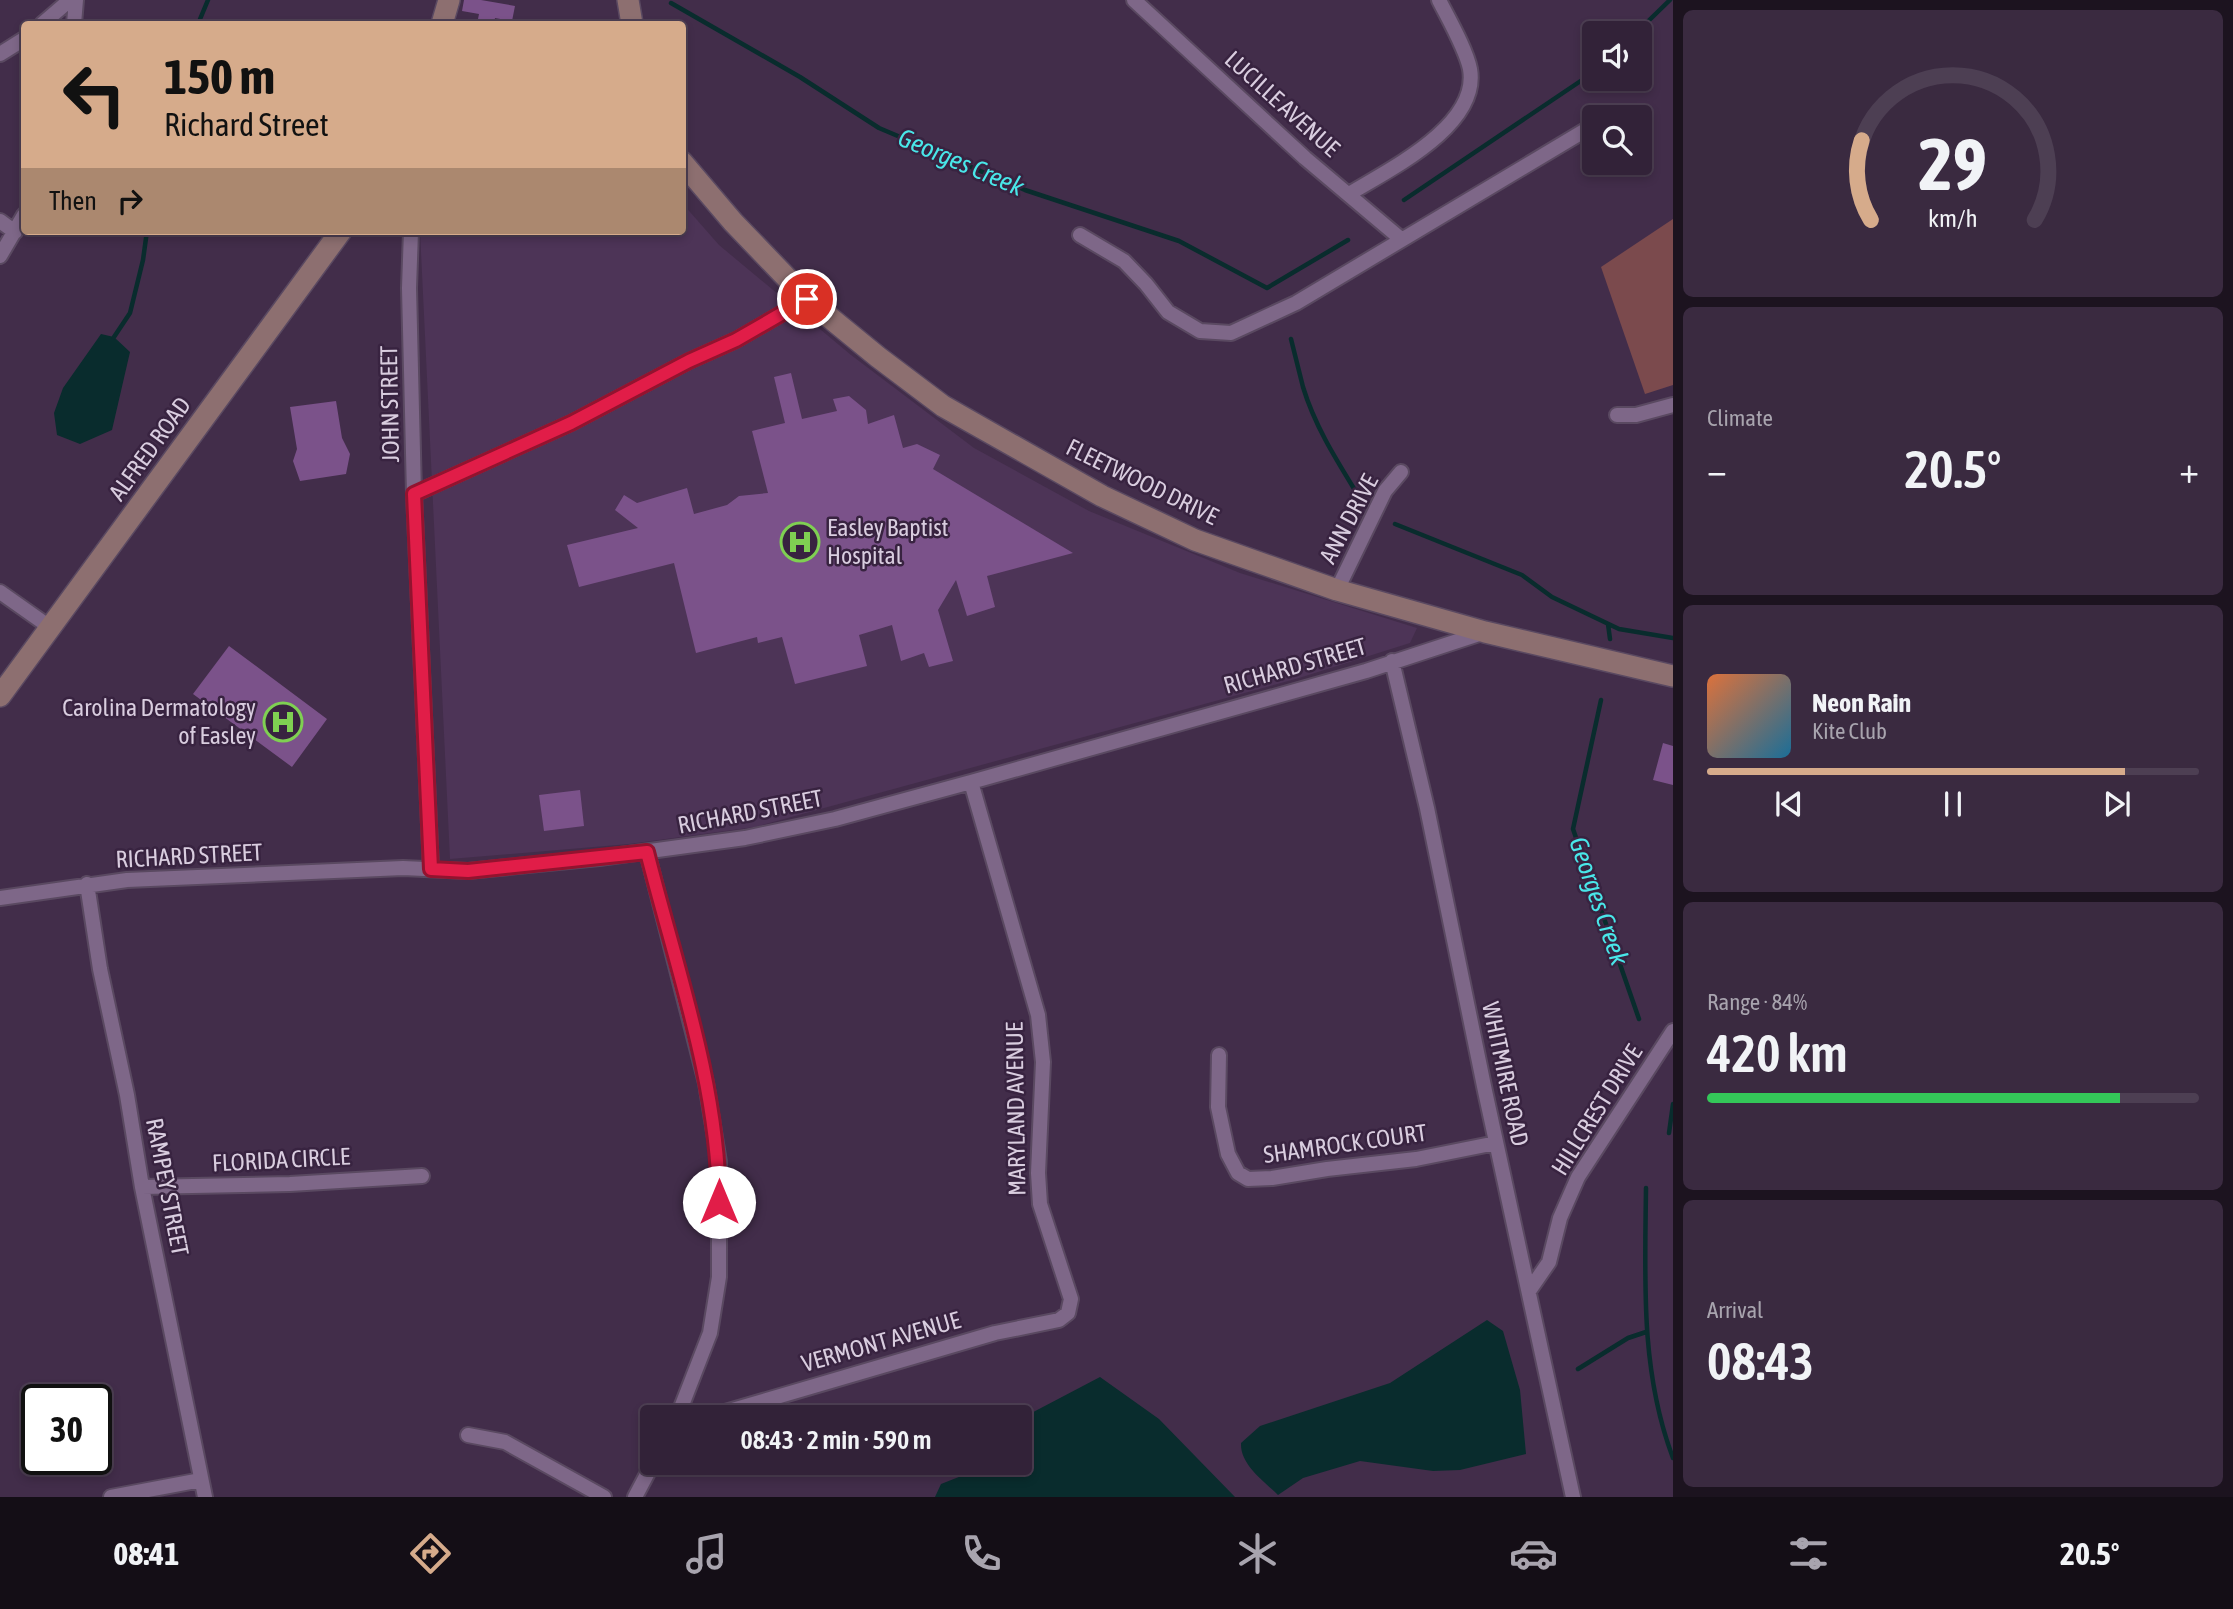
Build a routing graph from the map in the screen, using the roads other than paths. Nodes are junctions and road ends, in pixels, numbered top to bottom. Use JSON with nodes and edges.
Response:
{"nodes":[{"id":1,"x":70,"y":0,"type":"edge"},
{"id":2,"x":76,"y":0,"type":"edge"},
{"id":3,"x":449,"y":0,"type":"edge"},
{"id":4,"x":628,"y":0,"type":"edge"},
{"id":5,"x":1134,"y":0,"type":"edge"},
{"id":6,"x":1438,"y":0,"type":"edge"},
{"id":7,"x":46,"y":21,"type":"edge"},
{"id":8,"x":74,"y":21,"type":"edge"},
{"id":9,"x":443,"y":21,"type":"edge"},
{"id":10,"x":632,"y":21,"type":"edge"},
{"id":11,"x":21,"y":41,"type":"edge"},
{"id":12,"x":0,"y":54,"type":"edge"},
{"id":13,"x":1582,"y":132,"type":"edge"},
{"id":14,"x":686,"y":167,"type":"edge"},
{"id":15,"x":1349,"y":194,"type":"junction"},
{"id":16,"x":0,"y":221,"type":"edge"},
{"id":17,"x":21,"y":221,"type":"edge"},
{"id":18,"x":15,"y":232,"type":"junction"},
{"id":19,"x":338,"y":235,"type":"edge"},
{"id":20,"x":411,"y":235,"type":"edge"},
{"id":21,"x":1080,"y":235,"type":"dead end"},
{"id":22,"x":1401,"y":239,"type":"junction"},
{"id":23,"x":0,"y":256,"type":"edge"},
{"id":24,"x":807,"y":299,"type":"junction"},
{"id":25,"x":1673,"y":405,"type":"edge"},
{"id":26,"x":1617,"y":415,"type":"dead end"},
{"id":27,"x":1401,"y":472,"type":"dead end"},
{"id":28,"x":414,"y":494,"type":"junction"},
{"id":29,"x":1337,"y":590,"type":"junction"},
{"id":30,"x":0,"y":592,"type":"edge"},
{"id":31,"x":51,"y":628,"type":"junction"},
{"id":32,"x":1485,"y":632,"type":"junction"},
{"id":33,"x":1392,"y":661,"type":"junction"},
{"id":34,"x":1673,"y":676,"type":"edge"},
{"id":35,"x":0,"y":696,"type":"edge"},
{"id":36,"x":971,"y":782,"type":"junction"},
{"id":37,"x":647,"y":852,"type":"junction"},
{"id":38,"x":431,"y":869,"type":"junction"},
{"id":39,"x":87,"y":884,"type":"junction"},
{"id":40,"x":0,"y":898,"type":"edge"},
{"id":41,"x":1673,"y":1031,"type":"edge"},
{"id":42,"x":1219,"y":1055,"type":"dead end"},
{"id":43,"x":1496,"y":1143,"type":"junction"},
{"id":44,"x":422,"y":1176,"type":"dead end"},
{"id":45,"x":142,"y":1187,"type":"junction"},
{"id":46,"x":1529,"y":1290,"type":"junction"},
{"id":47,"x":1068,"y":1313,"type":"joint"},
{"id":48,"x":682,"y":1405,"type":"edge"},
{"id":49,"x":749,"y":1405,"type":"edge"},
{"id":50,"x":468,"y":1434,"type":"dead end"},
{"id":51,"x":647,"y":1475,"type":"edge"},
{"id":52,"x":201,"y":1480,"type":"junction"},
{"id":53,"x":111,"y":1497,"type":"edge"},
{"id":54,"x":205,"y":1497,"type":"edge"},
{"id":55,"x":604,"y":1497,"type":"edge"},
{"id":56,"x":635,"y":1497,"type":"edge"},
{"id":57,"x":1573,"y":1497,"type":"edge"}],
"edges":[{"from":1,"to":7,"type":"street"},
{"from":2,"to":8,"type":"street"},
{"from":3,"to":9,"type":"street"},
{"from":4,"to":10,"type":"street"},
{"from":5,"to":15,"type":"street","name":"LUCILLE AVENUE"},
{"from":6,"to":15,"type":"street"},
{"from":11,"to":12,"type":"street"},
{"from":13,"to":22,"type":"street"},
{"from":14,"to":24,"type":"street","name":"FLEETWOOD DRIVE"},
{"from":15,"to":22,"type":"street","name":"LUCILLE AVENUE"},
{"from":16,"to":18,"type":"street"},
{"from":17,"to":18,"type":"street"},
{"from":18,"to":23,"type":"street"},
{"from":19,"to":31,"type":"street","name":"ALFRED ROAD"},
{"from":20,"to":28,"type":"street","name":"JOHN STREET"},
{"from":21,"to":22,"type":"street"},
{"from":24,"to":28,"type":"street"},
{"from":24,"to":29,"type":"street","name":"FLEETWOOD DRIVE"},
{"from":25,"to":26,"type":"street"},
{"from":27,"to":29,"type":"street","name":"ANN DRIVE"},
{"from":28,"to":38,"type":"street","name":"JOHN STREET"},
{"from":29,"to":32,"type":"street","name":"FLEETWOOD DRIVE"},
{"from":30,"to":31,"type":"street"},
{"from":31,"to":35,"type":"street","name":"ALFRED ROAD"},
{"from":32,"to":33,"type":"street","name":"RICHARD STREET"},
{"from":32,"to":34,"type":"street","name":"FLEETWOOD DRIVE"},
{"from":33,"to":36,"type":"street","name":"RICHARD STREET"},
{"from":33,"to":43,"type":"street","name":"WHITMIRE ROAD"},
{"from":36,"to":37,"type":"street","name":"RICHARD STREET"},
{"from":36,"to":47,"type":"street","name":"MARYLAND AVENUE"},
{"from":37,"to":38,"type":"street","name":"RICHARD STREET"},
{"from":37,"to":48,"type":"street"},
{"from":38,"to":39,"type":"street","name":"RICHARD STREET"},
{"from":39,"to":40,"type":"street","name":"RICHARD STREET"},
{"from":39,"to":45,"type":"street","name":"RAMPEY STREET"},
{"from":41,"to":46,"type":"street","name":"HILLCREST DRIVE"},
{"from":42,"to":43,"type":"street","name":"SHAMROCK COURT"},
{"from":43,"to":46,"type":"street","name":"WHITMIRE ROAD"},
{"from":44,"to":45,"type":"street","name":"FLORIDA CIRCLE"},
{"from":45,"to":52,"type":"street","name":"RAMPEY STREET"},
{"from":46,"to":57,"type":"street","name":"WHITMIRE ROAD"},
{"from":47,"to":49,"type":"street","name":"VERMONT AVENUE"},
{"from":50,"to":55,"type":"street"},
{"from":51,"to":56,"type":"street"},
{"from":52,"to":53,"type":"street"},
{"from":52,"to":54,"type":"street","name":"RAMPEY STREET"}]}
